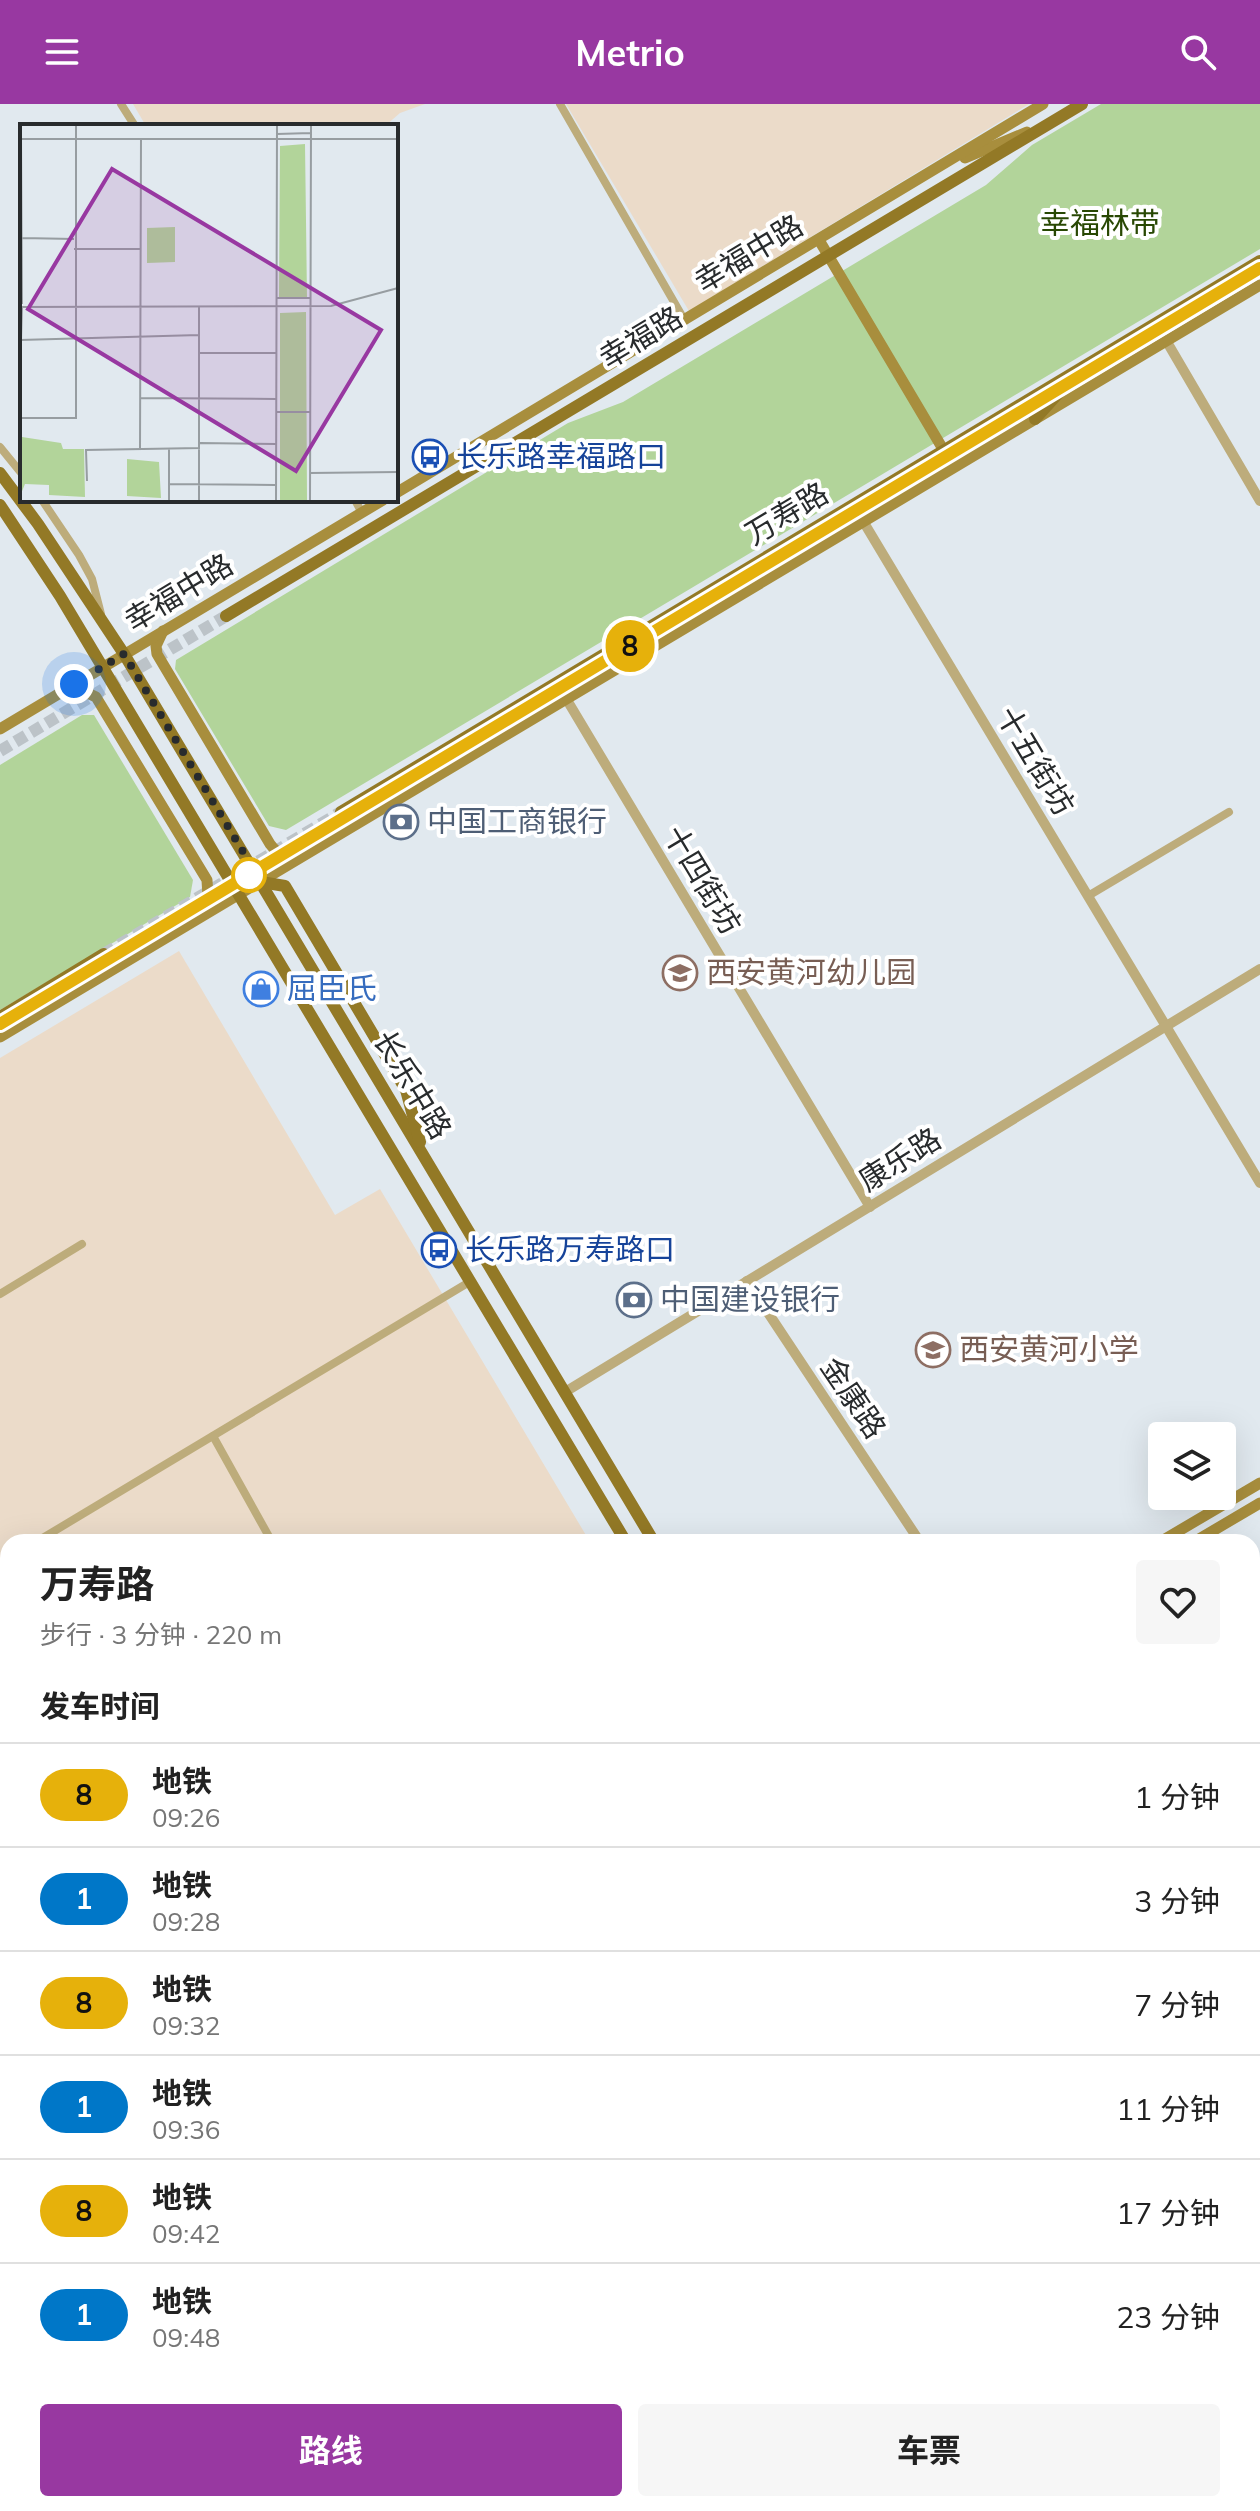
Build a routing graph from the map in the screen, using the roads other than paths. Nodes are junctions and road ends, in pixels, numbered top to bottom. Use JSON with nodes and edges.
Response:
{"nodes":[{"id":1,"x":121,"y":104,"type":"edge"},
{"id":2,"x":560,"y":104,"type":"edge"},
{"id":3,"x":1043,"y":104,"type":"edge"},
{"id":4,"x":1082,"y":104,"type":"edge"},
{"id":5,"x":1054,"y":121,"type":"junction"},
{"id":6,"x":134,"y":124,"type":"edge"},
{"id":7,"x":928,"y":174,"type":"junction"},
{"id":8,"x":819,"y":240,"type":"junction"},
{"id":9,"x":828,"y":256,"type":"junction"},
{"id":10,"x":1260,"y":261,"type":"edge"},
{"id":11,"x":1260,"y":285,"type":"edge"},
{"id":12,"x":685,"y":321,"type":"junction"},
{"id":13,"x":1167,"y":342,"type":"junction"},
{"id":14,"x":1084,"y":366,"type":"junction"},
{"id":15,"x":1035,"y":419,"type":"junction"},
{"id":16,"x":0,"y":447,"type":"edge"},
{"id":17,"x":944,"y":450,"type":"junction"},
{"id":18,"x":953,"y":466,"type":"junction"},
{"id":19,"x":20,"y":472,"type":"edge"},
{"id":20,"x":0,"y":473,"type":"edge"},
{"id":21,"x":398,"y":492,"type":"edge"},
{"id":22,"x":20,"y":500,"type":"edge"},
{"id":23,"x":1260,"y":501,"type":"edge"},
{"id":24,"x":22,"y":502,"type":"edge"},
{"id":25,"x":43,"y":502,"type":"edge"},
{"id":26,"x":356,"y":502,"type":"edge"},
{"id":27,"x":380,"y":502,"type":"edge"},
{"id":28,"x":1,"y":508,"type":"edge"},
{"id":29,"x":362,"y":513,"type":"junction"},
{"id":30,"x":863,"y":521,"type":"junction"},
{"id":31,"x":779,"y":572,"type":"junction"},
{"id":32,"x":674,"y":612,"type":"junction"},
{"id":33,"x":226,"y":616,"type":"tunnel mouth"},
{"id":34,"x":103,"y":623,"type":"junction"},
{"id":35,"x":163,"y":631,"type":"junction"},
{"id":36,"x":124,"y":654,"type":"junction"},
{"id":37,"x":102,"y":667,"type":"junction"},
{"id":38,"x":59,"y":693,"type":"junction"},
{"id":39,"x":567,"y":700,"type":"junction"},
{"id":40,"x":0,"y":729,"type":"edge"},
{"id":41,"x":341,"y":812,"type":"tunnel mouth"},
{"id":42,"x":1229,"y":812,"type":"dead end"},
{"id":43,"x":307,"y":855,"type":"junction"},
{"id":44,"x":261,"y":882,"type":"junction"},
{"id":45,"x":239,"y":895,"type":"junction"},
{"id":46,"x":1088,"y":896,"type":"junction"},
{"id":47,"x":179,"y":931,"type":"junction"},
{"id":48,"x":104,"y":954,"type":"tunnel mouth"},
{"id":49,"x":1260,"y":969,"type":"edge"},
{"id":50,"x":0,"y":1017,"type":"edge"},
{"id":51,"x":1166,"y":1025,"type":"junction"},
{"id":52,"x":0,"y":1037,"type":"edge"},
{"id":53,"x":422,"y":1153,"type":"junction"},
{"id":54,"x":1260,"y":1183,"type":"edge"},
{"id":55,"x":870,"y":1207,"type":"junction"},
{"id":56,"x":455,"y":1208,"type":"junction"},
{"id":57,"x":434,"y":1221,"type":"junction"},
{"id":58,"x":82,"y":1244,"type":"dead end"},
{"id":59,"x":471,"y":1281,"type":"junction"},
{"id":60,"x":747,"y":1281,"type":"junction"},
{"id":61,"x":0,"y":1294,"type":"edge"},
{"id":62,"x":565,"y":1392,"type":"junction"},
{"id":63,"x":213,"y":1436,"type":"junction"},
{"id":64,"x":1260,"y":1483,"type":"edge"},
{"id":65,"x":1260,"y":1503,"type":"edge"},
{"id":66,"x":49,"y":1534,"type":"edge"},
{"id":67,"x":268,"y":1534,"type":"edge"},
{"id":68,"x":621,"y":1534,"type":"edge"},
{"id":69,"x":649,"y":1534,"type":"edge"},
{"id":70,"x":915,"y":1534,"type":"edge"},
{"id":71,"x":1174,"y":1534,"type":"edge"},
{"id":72,"x":1208,"y":1534,"type":"edge"}],
"edges":[{"from":1,"to":6,"type":"street"},
{"from":2,"to":12,"type":"street"},
{"from":3,"to":7,"type":"main road","name":"幸福中路"},
{"from":4,"to":5,"type":"main road","name":"幸福路"},
{"from":5,"to":7,"type":"main road"},
{"from":5,"to":9,"type":"main road","name":"幸福路"},
{"from":7,"to":8,"type":"main road","name":"幸福中路"},
{"from":8,"to":9,"type":"main road"},
{"from":8,"to":12,"type":"main road","name":"幸福中路"},
{"from":9,"to":17,"type":"main road"},
{"from":9,"to":33,"type":"main road","name":"幸福路"},
{"from":10,"to":14,"type":"main road","name":"万寿路"},
{"from":11,"to":13,"type":"main road"},
{"from":12,"to":21,"type":"main road","name":"幸福中路"},
{"from":13,"to":15,"type":"main road"},
{"from":13,"to":23,"type":"street"},
{"from":14,"to":15,"type":"main road"},
{"from":14,"to":17,"type":"main road","name":"万寿路"},
{"from":15,"to":18,"type":"main road"},
{"from":16,"to":19,"type":"street"},
{"from":17,"to":18,"type":"main road"},
{"from":17,"to":32,"type":"main road","name":"万寿路"},
{"from":18,"to":30,"type":"main road"},
{"from":20,"to":22,"type":"main road","name":"长乐中路"},
{"from":24,"to":34,"type":"main road","name":"长乐中路"},
{"from":25,"to":34,"type":"street"},
{"from":26,"to":29,"type":"street"},
{"from":27,"to":29,"type":"main road","name":"幸福中路"},
{"from":28,"to":37,"type":"main road","name":"长乐中路"},
{"from":29,"to":35,"type":"main road","name":"幸福中路"},
{"from":30,"to":31,"type":"main road"},
{"from":30,"to":46,"type":"street","name":"十五街坊"},
{"from":31,"to":32,"type":"main road"},
{"from":31,"to":39,"type":"main road"},
{"from":32,"to":41,"type":"main road","name":"万寿路"},
{"from":34,"to":36,"type":"main road","name":"长乐中路"},
{"from":35,"to":36,"type":"main road","name":"幸福中路"},
{"from":35,"to":43,"type":"main road"},
{"from":36,"to":37,"type":"main road","name":"幸福中路"},
{"from":36,"to":44,"type":"main road","name":"长乐中路"},
{"from":37,"to":38,"type":"main road","name":"幸福中路"},
{"from":37,"to":45,"type":"main road","name":"长乐中路"},
{"from":38,"to":40,"type":"main road","name":"幸福中路"},
{"from":38,"to":47,"type":"main road"},
{"from":39,"to":43,"type":"main road"},
{"from":39,"to":55,"type":"street","name":"十四街坊"},
{"from":42,"to":46,"type":"street"},
{"from":43,"to":44,"type":"main road"},
{"from":44,"to":45,"type":"main road"},
{"from":44,"to":53,"type":"main road","name":"长乐中路"},
{"from":44,"to":53,"type":"main road"},
{"from":45,"to":47,"type":"main road"},
{"from":45,"to":57,"type":"main road","name":"长乐中路"},
{"from":46,"to":51,"type":"street","name":"十五街坊"},
{"from":47,"to":52,"type":"main road"},
{"from":48,"to":50,"type":"main road"},
{"from":49,"to":51,"type":"street","name":"康乐路"},
{"from":51,"to":54,"type":"street","name":"十五街坊"},
{"from":51,"to":55,"type":"street","name":"康乐路"},
{"from":53,"to":56,"type":"main road","name":"长乐中路"},
{"from":55,"to":60,"type":"street","name":"康乐路"},
{"from":56,"to":57,"type":"main road"},
{"from":56,"to":62,"type":"main road","name":"长乐中路"},
{"from":57,"to":59,"type":"main road","name":"长乐中路"},
{"from":58,"to":61,"type":"street"},
{"from":59,"to":63,"type":"street"},
{"from":59,"to":68,"type":"main road","name":"长乐中路"},
{"from":60,"to":62,"type":"street","name":"康乐路"},
{"from":60,"to":70,"type":"street","name":"金康路"},
{"from":62,"to":69,"type":"main road","name":"长乐中路"},
{"from":63,"to":66,"type":"street"},
{"from":63,"to":67,"type":"street"},
{"from":64,"to":71,"type":"main road"},
{"from":65,"to":72,"type":"main road"}]}
